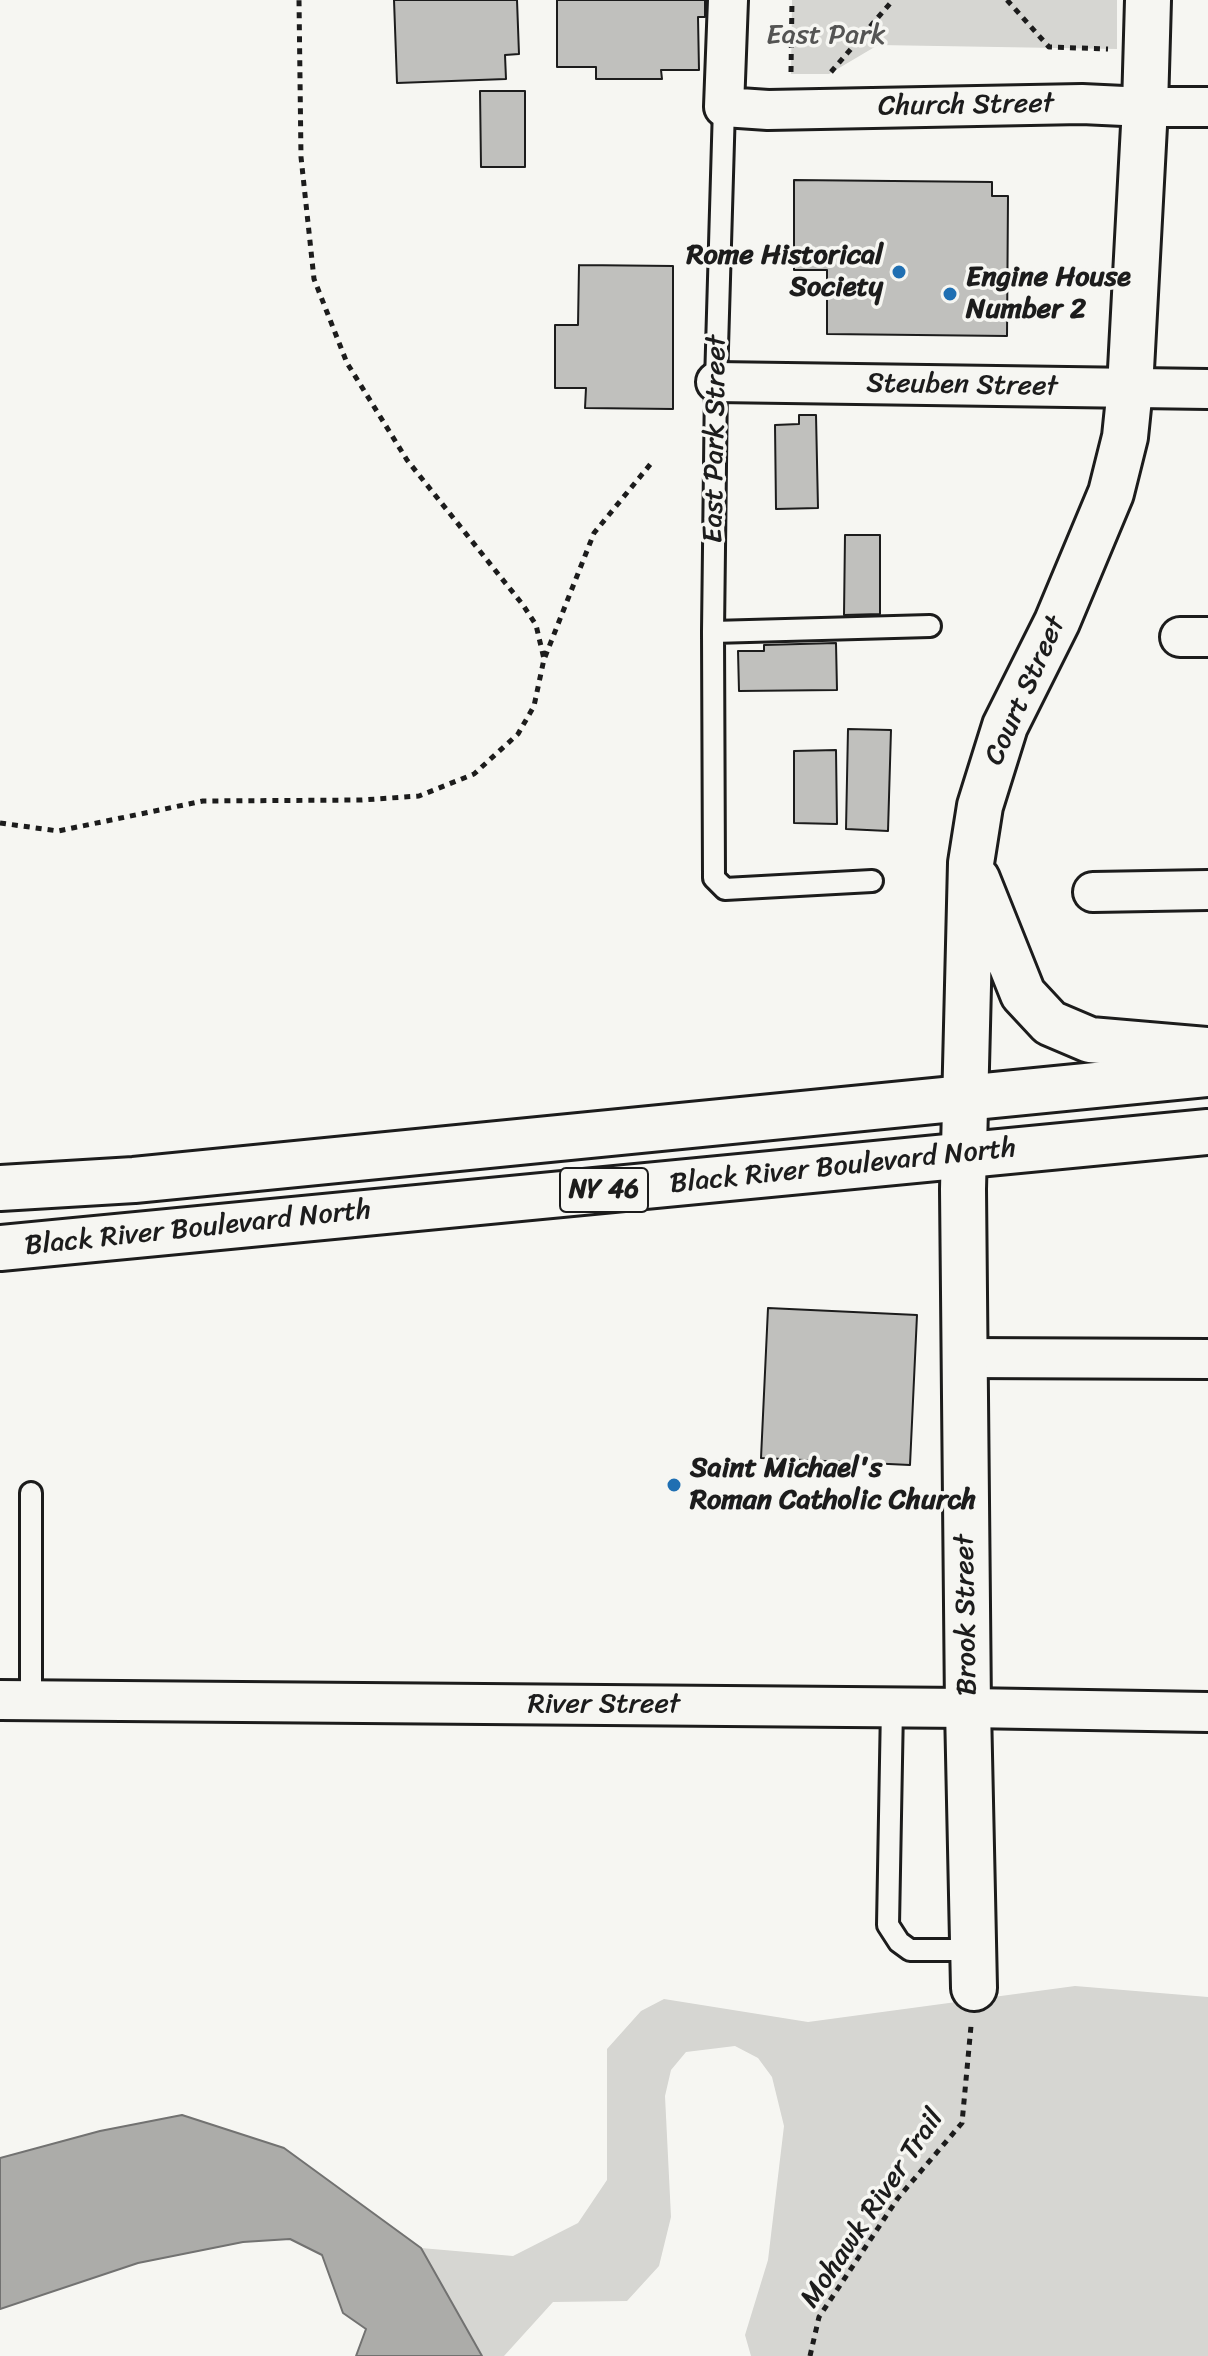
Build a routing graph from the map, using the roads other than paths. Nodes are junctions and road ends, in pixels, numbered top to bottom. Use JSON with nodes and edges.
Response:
{"nodes":[{"id":1,"x":728,"y":0,"type":"edge"},
{"id":2,"x":1148,"y":0,"type":"edge"},
{"id":3,"x":724,"y":107,"type":"junction"},
{"id":4,"x":1145,"y":107,"type":"junction"},
{"id":5,"x":1208,"y":107,"type":"edge"},
{"id":6,"x":716,"y":382,"type":"junction"},
{"id":7,"x":1130,"y":388,"type":"junction"},
{"id":8,"x":1208,"y":389,"type":"edge"},
{"id":9,"x":930,"y":626,"type":"dead end"},
{"id":10,"x":713,"y":632,"type":"junction"},
{"id":11,"x":971,"y":863,"type":"junction"},
{"id":12,"x":872,"y":881,"type":"dead end"},
{"id":13,"x":1208,"y":890,"type":"edge"},
{"id":14,"x":1093,"y":892,"type":"dead end"},
{"id":15,"x":1208,"y":1050,"type":"edge"},
{"id":16,"x":1208,"y":1074,"type":"edge"},
{"id":17,"x":964,"y":1099,"type":"junction"},
{"id":18,"x":1208,"y":1132,"type":"edge"},
{"id":19,"x":963,"y":1155,"type":"junction"},
{"id":20,"x":0,"y":1188,"type":"edge"},
{"id":21,"x":0,"y":1248,"type":"edge"},
{"id":22,"x":964,"y":1358,"type":"junction"},
{"id":23,"x":1208,"y":1359,"type":"edge"},
{"id":24,"x":31,"y":1493,"type":"dead end"},
{"id":25,"x":16,"y":1700,"type":"edge"},
{"id":26,"x":892,"y":1707,"type":"junction"},
{"id":27,"x":968,"y":1708,"type":"junction"},
{"id":28,"x":1208,"y":1712,"type":"edge"},
{"id":29,"x":974,"y":1969,"type":"joint"}],
"edges":[{"from":1,"to":3,"type":"street","name":"East Park Street"},
{"from":2,"to":4,"type":"main road","name":"Court Street"},
{"from":3,"to":4,"type":"street","name":"Church Street"},
{"from":3,"to":6,"type":"lane","name":"East Park Street"},
{"from":4,"to":5,"type":"street","name":"Church Street"},
{"from":4,"to":7,"type":"main road","name":"Court Street"},
{"from":6,"to":7,"type":"street","name":"Steuben Street"},
{"from":6,"to":10,"type":"lane","name":"East Park Street"},
{"from":7,"to":8,"type":"street","name":"Steuben Street"},
{"from":7,"to":11,"type":"main road","name":"Court Street"},
{"from":9,"to":10,"type":"lane"},
{"from":10,"to":12,"type":"lane","name":"East Park Street"},
{"from":11,"to":15,"type":"main road"},
{"from":11,"to":17,"type":"main road","name":"Court Street"},
{"from":13,"to":14,"type":"street"},
{"from":16,"to":17,"type":"main road","name":"Black River Boulevard North","number":"NY 46"},
{"from":17,"to":19,"type":"main road","name":"Brook Street"},
{"from":17,"to":20,"type":"main road","name":"Black River Boulevard North","number":"NY 46"},
{"from":18,"to":19,"type":"main road","name":"Black River Boulevard North","number":"NY 46"},
{"from":19,"to":21,"type":"main road","name":"Black River Boulevard North","number":"NY 46"},
{"from":19,"to":22,"type":"main road","name":"Brook Street"},
{"from":22,"to":23,"type":"street"},
{"from":22,"to":27,"type":"main road","name":"Brook Street"},
{"from":24,"to":25,"type":"lane"},
{"from":25,"to":26,"type":"street","name":"River Street"},
{"from":26,"to":27,"type":"street","name":"River Street"},
{"from":26,"to":29,"type":"lane"},
{"from":27,"to":28,"type":"street","name":"River Street"},
{"from":27,"to":29,"type":"main road","name":"Brook Street"}]}
